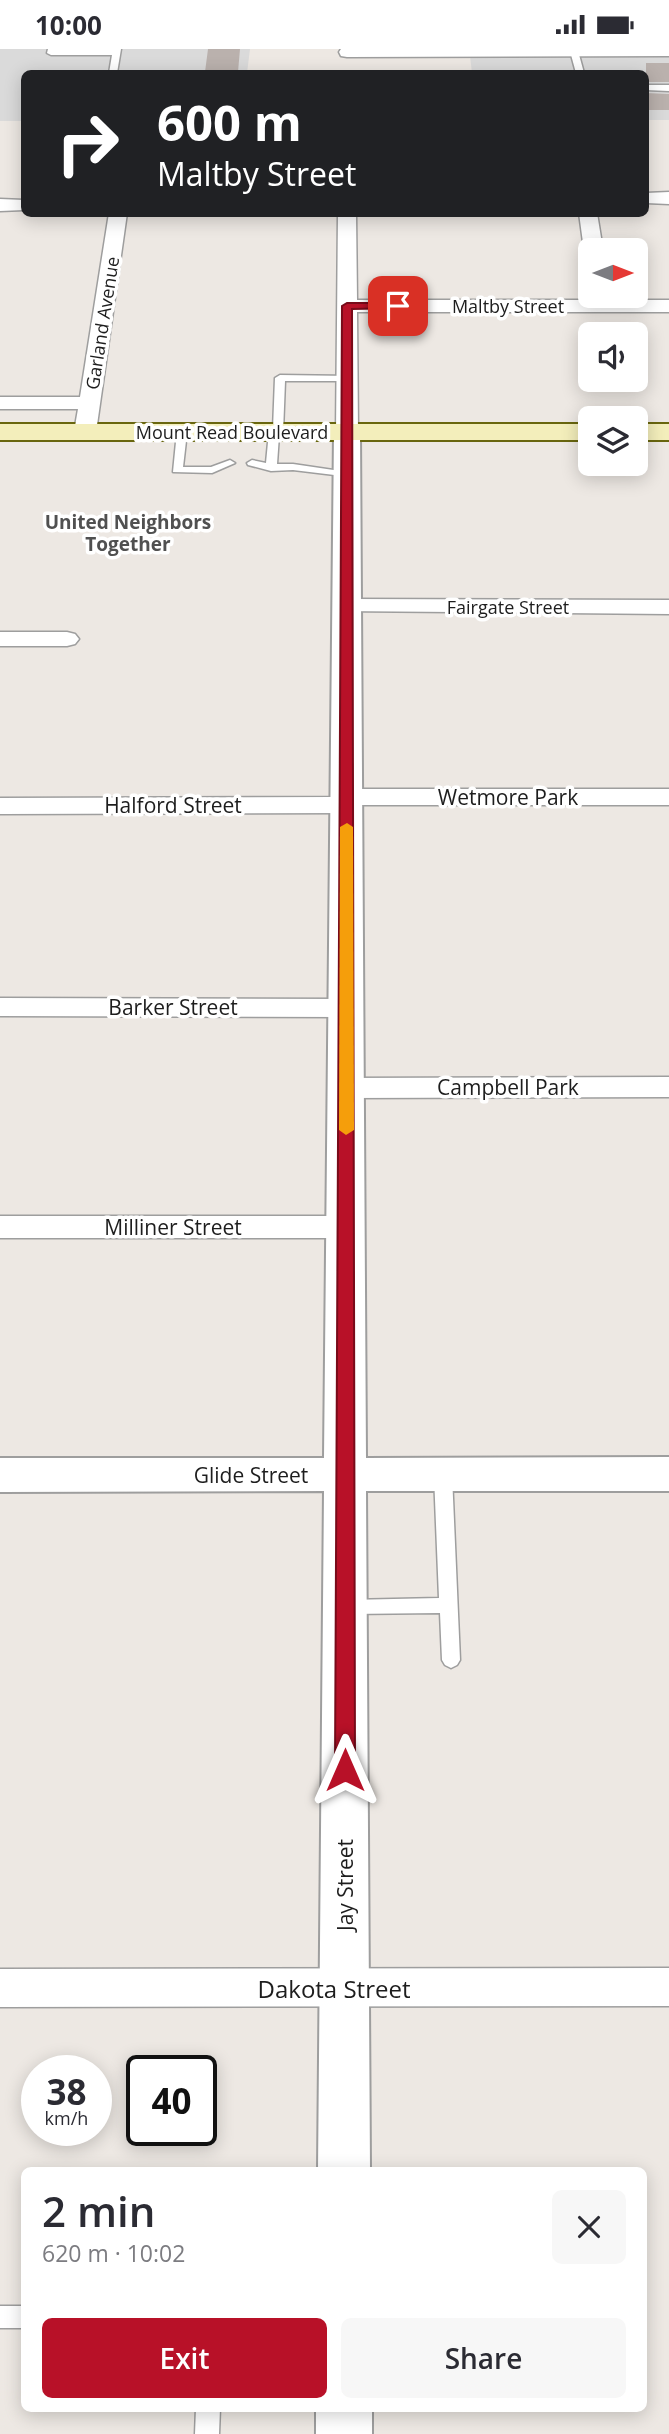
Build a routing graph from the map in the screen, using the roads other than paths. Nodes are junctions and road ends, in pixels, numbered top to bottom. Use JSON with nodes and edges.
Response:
{"nodes":[{"id":1,"x":51,"y":49,"type":"edge"},
{"id":2,"x":533,"y":50,"type":"edge"},
{"id":3,"x":116,"y":51,"type":"edge"},
{"id":4,"x":347,"y":51,"type":"edge"},
{"id":5,"x":575,"y":51,"type":"junction"},
{"id":6,"x":669,"y":51,"type":"edge"},
{"id":7,"x":113,"y":70,"type":"edge"},
{"id":8,"x":347,"y":70,"type":"edge"},
{"id":9,"x":579,"y":70,"type":"edge"},
{"id":10,"x":649,"y":88,"type":"edge"},
{"id":11,"x":669,"y":88,"type":"edge"},
{"id":12,"x":649,"y":198,"type":"edge"},
{"id":13,"x":669,"y":198,"type":"edge"},
{"id":14,"x":0,"y":205,"type":"edge"},
{"id":15,"x":21,"y":205,"type":"edge"},
{"id":16,"x":117,"y":217,"type":"edge"},
{"id":17,"x":347,"y":217,"type":"edge"},
{"id":18,"x":589,"y":217,"type":"edge"},
{"id":19,"x":592,"y":238,"type":"edge"},
{"id":20,"x":578,"y":301,"type":"edge"},
{"id":21,"x":648,"y":304,"type":"edge"},
{"id":22,"x":347,"y":306,"type":"junction"},
{"id":23,"x":669,"y":306,"type":"edge"},
{"id":24,"x":347,"y":377,"type":"junction"},
{"id":25,"x":0,"y":403,"type":"edge"},
{"id":26,"x":89,"y":403,"type":"junction"},
{"id":27,"x":0,"y":432,"type":"edge"},
{"id":28,"x":85,"y":432,"type":"junction"},
{"id":29,"x":182,"y":432,"type":"junction"},
{"id":30,"x":276,"y":432,"type":"junction"},
{"id":31,"x":347,"y":432,"type":"junction"},
{"id":32,"x":578,"y":432,"type":"edge"},
{"id":33,"x":648,"y":432,"type":"edge"},
{"id":34,"x":669,"y":432,"type":"edge"},
{"id":35,"x":271,"y":468,"type":"junction"},
{"id":36,"x":230,"y":469,"type":"dead end"},
{"id":37,"x":252,"y":469,"type":"dead end"},
{"id":38,"x":212,"y":470,"type":"junction"},
{"id":39,"x":347,"y":475,"type":"junction"},
{"id":40,"x":347,"y":606,"type":"junction"},
{"id":41,"x":669,"y":607,"type":"edge"},
{"id":42,"x":0,"y":639,"type":"edge"},
{"id":43,"x":67,"y":639,"type":"dead end"},
{"id":44,"x":669,"y":797,"type":"edge"},
{"id":45,"x":347,"y":801,"type":"junction"},
{"id":46,"x":0,"y":806,"type":"edge"},
{"id":47,"x":0,"y":1007,"type":"edge"},
{"id":48,"x":346,"y":1008,"type":"junction"},
{"id":49,"x":669,"y":1087,"type":"edge"},
{"id":50,"x":346,"y":1088,"type":"junction"},
{"id":51,"x":0,"y":1227,"type":"edge"},
{"id":52,"x":346,"y":1227,"type":"junction"},
{"id":53,"x":669,"y":1474,"type":"edge"},
{"id":54,"x":0,"y":1475,"type":"edge"},
{"id":55,"x":346,"y":1475,"type":"junction"},
{"id":56,"x":443,"y":1475,"type":"junction"},
{"id":57,"x":449,"y":1605,"type":"junction"},
{"id":58,"x":346,"y":1607,"type":"junction"},
{"id":59,"x":451,"y":1660,"type":"dead end"},
{"id":60,"x":345,"y":1987,"type":"junction"},
{"id":61,"x":669,"y":1987,"type":"edge"},
{"id":62,"x":0,"y":1988,"type":"edge"},
{"id":63,"x":344,"y":2167,"type":"edge"},
{"id":64,"x":0,"y":2317,"type":"edge"},
{"id":65,"x":21,"y":2317,"type":"edge"},
{"id":66,"x":208,"y":2412,"type":"edge"},
{"id":67,"x":344,"y":2412,"type":"edge"},
{"id":68,"x":206,"y":2434,"type":"edge"},
{"id":69,"x":344,"y":2434,"type":"edge"}],
"edges":[{"from":1,"to":3,"type":"lane"},
{"from":2,"to":4,"type":"street"},
{"from":2,"to":5,"type":"street"},
{"from":3,"to":7,"type":"lane"},
{"from":4,"to":8,"type":"street"},
{"from":5,"to":6,"type":"street"},
{"from":5,"to":9,"type":"lane"},
{"from":10,"to":11,"type":"lane"},
{"from":12,"to":13,"type":"street"},
{"from":14,"to":15,"type":"street"},
{"from":16,"to":26,"type":"street","name":"Garland Avenue"},
{"from":17,"to":22,"type":"street","name":"Jay Street"},
{"from":18,"to":19,"type":"street"},
{"from":20,"to":22,"type":"street","name":"Maltby Street"},
{"from":21,"to":23,"type":"street","name":"Maltby Street"},
{"from":22,"to":24,"type":"street","name":"Jay Street"},
{"from":24,"to":30,"type":"lane"},
{"from":24,"to":31,"type":"street","name":"Jay Street"},
{"from":25,"to":26,"type":"street"},
{"from":26,"to":28,"type":"street","name":"Garland Avenue"},
{"from":27,"to":28,"type":"main road","name":"Mount Read Boulevard"},
{"from":28,"to":29,"type":"main road","name":"Mount Read Boulevard"},
{"from":29,"to":30,"type":"main road","name":"Mount Read Boulevard"},
{"from":29,"to":38,"type":"lane"},
{"from":30,"to":31,"type":"main road","name":"Mount Read Boulevard"},
{"from":30,"to":35,"type":"lane"},
{"from":31,"to":32,"type":"main road","name":"Mount Read Boulevard"},
{"from":31,"to":39,"type":"street","name":"Jay Street"},
{"from":33,"to":34,"type":"main road"},
{"from":35,"to":37,"type":"lane"},
{"from":35,"to":38,"type":"lane"},
{"from":35,"to":39,"type":"lane"},
{"from":36,"to":38,"type":"lane"},
{"from":39,"to":40,"type":"street","name":"Jay Street"},
{"from":40,"to":41,"type":"street","name":"Fairgate Street"},
{"from":40,"to":45,"type":"street","name":"Jay Street"},
{"from":42,"to":43,"type":"street"},
{"from":44,"to":45,"type":"street","name":"Wetmore Park"},
{"from":45,"to":46,"type":"street","name":"Halford Street"},
{"from":45,"to":48,"type":"street","name":"Jay Street"},
{"from":47,"to":48,"type":"street","name":"Barker Street"},
{"from":48,"to":50,"type":"street","name":"Jay Street"},
{"from":49,"to":50,"type":"street","name":"Campbell Park"},
{"from":50,"to":52,"type":"street","name":"Jay Street"},
{"from":51,"to":52,"type":"street","name":"Milliner Street"},
{"from":52,"to":55,"type":"street","name":"Jay Street"},
{"from":53,"to":56,"type":"street","name":"Glide Street"},
{"from":54,"to":55,"type":"street","name":"Glide Street"},
{"from":55,"to":56,"type":"street","name":"Glide Street"},
{"from":55,"to":58,"type":"street","name":"Jay Street"},
{"from":56,"to":57,"type":"lane"},
{"from":57,"to":58,"type":"lane"},
{"from":57,"to":59,"type":"lane"},
{"from":58,"to":60,"type":"street","name":"Jay Street"},
{"from":60,"to":61,"type":"street","name":"Dakota Street"},
{"from":60,"to":62,"type":"street","name":"Dakota Street"},
{"from":60,"to":63,"type":"street","name":"Jay Street"},
{"from":64,"to":65,"type":"lane"},
{"from":66,"to":68,"type":"lane"},
{"from":67,"to":69,"type":"street"}]}
